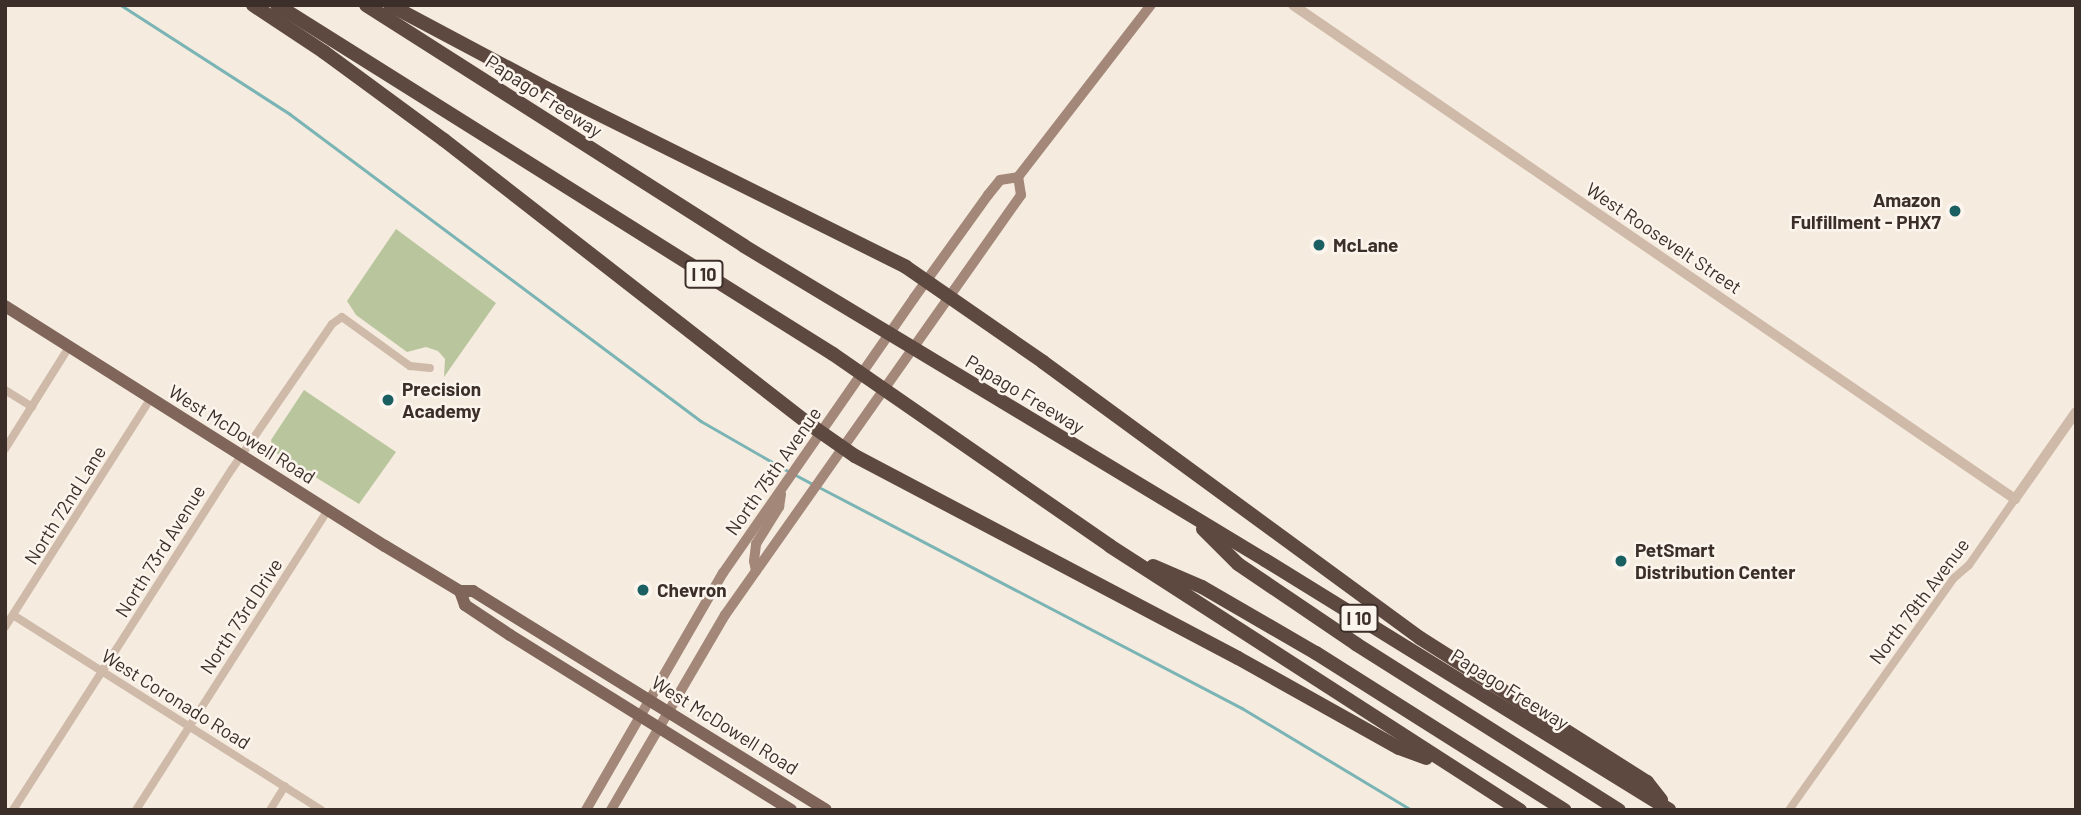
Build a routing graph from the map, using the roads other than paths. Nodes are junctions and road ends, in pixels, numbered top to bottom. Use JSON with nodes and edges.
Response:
{"nodes":[{"id":1,"x":253,"y":5,"type":"edge"},
{"id":2,"x":277,"y":5,"type":"edge"},
{"id":3,"x":366,"y":5,"type":"edge"},
{"id":4,"x":390,"y":5,"type":"edge"},
{"id":5,"x":1151,"y":5,"type":"edge"},
{"id":6,"x":1293,"y":5,"type":"edge"},
{"id":7,"x":1018,"y":177,"type":"junction"},
{"id":8,"x":927,"y":281,"type":"junction"},
{"id":9,"x":950,"y":295,"type":"junction"},
{"id":10,"x":5,"y":306,"type":"edge"},
{"id":11,"x":69,"y":347,"type":"junction"},
{"id":12,"x":430,"y":368,"type":"dead end"},
{"id":13,"x":5,"y":390,"type":"edge"},
{"id":14,"x":150,"y":399,"type":"junction"},
{"id":15,"x":33,"y":407,"type":"junction"},
{"id":16,"x":2076,"y":412,"type":"edge"},
{"id":17,"x":821,"y":432,"type":"junction"},
{"id":18,"x":843,"y":447,"type":"junction"},
{"id":19,"x":5,"y":449,"type":"edge"},
{"id":20,"x":241,"y":456,"type":"junction"},
{"id":21,"x":783,"y":487,"type":"junction"},
{"id":22,"x":2015,"y":499,"type":"junction"},
{"id":23,"x":328,"y":510,"type":"junction"},
{"id":24,"x":1186,"y":512,"type":"junction"},
{"id":25,"x":1110,"y":547,"type":"junction"},
{"id":26,"x":756,"y":571,"type":"junction"},
{"id":27,"x":460,"y":591,"type":"junction"},
{"id":28,"x":13,"y":614,"type":"junction"},
{"id":29,"x":5,"y":627,"type":"edge"},
{"id":30,"x":103,"y":671,"type":"junction"},
{"id":31,"x":648,"y":699,"type":"junction"},
{"id":32,"x":667,"y":711,"type":"junction"},
{"id":33,"x":639,"y":716,"type":"junction"},
{"id":34,"x":189,"y":726,"type":"junction"},
{"id":35,"x":657,"y":728,"type":"junction"},
{"id":36,"x":1450,"y":768,"type":"junction"},
{"id":37,"x":285,"y":786,"type":"junction"},
{"id":38,"x":13,"y":810,"type":"edge"},
{"id":39,"x":136,"y":810,"type":"edge"},
{"id":40,"x":270,"y":810,"type":"edge"},
{"id":41,"x":322,"y":810,"type":"edge"},
{"id":42,"x":586,"y":810,"type":"edge"},
{"id":43,"x":611,"y":810,"type":"edge"},
{"id":44,"x":791,"y":810,"type":"edge"},
{"id":45,"x":826,"y":810,"type":"edge"},
{"id":46,"x":1520,"y":810,"type":"edge"},
{"id":47,"x":1564,"y":810,"type":"edge"},
{"id":48,"x":1619,"y":810,"type":"edge"},
{"id":49,"x":1669,"y":810,"type":"edge"},
{"id":50,"x":1789,"y":810,"type":"edge"}],
"edges":[{"from":1,"to":17,"type":"highway"},
{"from":2,"to":25,"type":"highway","number":"I 10"},
{"from":3,"to":24,"type":"highway","name":"Papago Freeway","number":"I 10"},
{"from":4,"to":8,"type":"highway"},
{"from":5,"to":7,"type":"main road","name":"North 75th Avenue"},
{"from":6,"to":22,"type":"street","name":"West Roosevelt Street"},
{"from":7,"to":8,"type":"main road","name":"North 75th Avenue"},
{"from":7,"to":9,"type":"main road","name":"North 75th Avenue"},
{"from":8,"to":9,"type":"highway"},
{"from":8,"to":17,"type":"main road","name":"North 75th Avenue"},
{"from":9,"to":18,"type":"main road","name":"North 75th Avenue"},
{"from":9,"to":49,"type":"highway"},
{"from":10,"to":11,"type":"main road","name":"West McDowell Road"},
{"from":11,"to":14,"type":"main road","name":"West McDowell Road"},
{"from":11,"to":15,"type":"street"},
{"from":12,"to":20,"type":"street","name":"North 73rd Avenue"},
{"from":13,"to":15,"type":"street"},
{"from":14,"to":20,"type":"main road","name":"West McDowell Road"},
{"from":14,"to":28,"type":"street","name":"North 72nd Lane"},
{"from":15,"to":19,"type":"street"},
{"from":16,"to":22,"type":"street","name":"North 79th Avenue"},
{"from":17,"to":18,"type":"highway"},
{"from":17,"to":21,"type":"main road","name":"North 75th Avenue"},
{"from":18,"to":26,"type":"main road","name":"North 75th Avenue"},
{"from":18,"to":36,"type":"highway"},
{"from":20,"to":23,"type":"main road","name":"West McDowell Road"},
{"from":20,"to":30,"type":"street","name":"North 73rd Avenue"},
{"from":21,"to":26,"type":"main road"},
{"from":21,"to":31,"type":"main road","name":"North 75th Avenue"},
{"from":22,"to":50,"type":"street","name":"North 79th Avenue"},
{"from":23,"to":27,"type":"main road","name":"West McDowell Road"},
{"from":23,"to":34,"type":"street","name":"North 73rd Drive"},
{"from":24,"to":48,"type":"highway"},
{"from":24,"to":49,"type":"highway","name":"Papago Freeway","number":"I 10"},
{"from":25,"to":36,"type":"highway","number":"I 10"},
{"from":25,"to":47,"type":"highway"},
{"from":26,"to":32,"type":"main road","name":"North 75th Avenue"},
{"from":27,"to":31,"type":"main road","name":"West McDowell Road"},
{"from":27,"to":33,"type":"main road","name":"West McDowell Road"},
{"from":28,"to":29,"type":"street","name":"North 72nd Lane"},
{"from":28,"to":30,"type":"street","name":"West Coronado Road"},
{"from":30,"to":34,"type":"street","name":"West Coronado Road"},
{"from":30,"to":38,"type":"street","name":"North 73rd Avenue"},
{"from":31,"to":32,"type":"main road","name":"West McDowell Road"},
{"from":31,"to":33,"type":"main road","name":"North 75th Avenue"},
{"from":32,"to":35,"type":"main road","name":"North 75th Avenue"},
{"from":32,"to":45,"type":"main road","name":"West McDowell Road"},
{"from":33,"to":35,"type":"main road","name":"West McDowell Road"},
{"from":33,"to":42,"type":"main road","name":"North 75th Avenue"},
{"from":34,"to":37,"type":"street","name":"West Coronado Road"},
{"from":34,"to":39,"type":"street","name":"North 73rd Drive"},
{"from":35,"to":43,"type":"main road","name":"North 75th Avenue"},
{"from":35,"to":44,"type":"main road","name":"West McDowell Road"},
{"from":36,"to":46,"type":"highway","number":"I 10"},
{"from":37,"to":40,"type":"street"},
{"from":37,"to":41,"type":"street","name":"West Coronado Road"}]}
